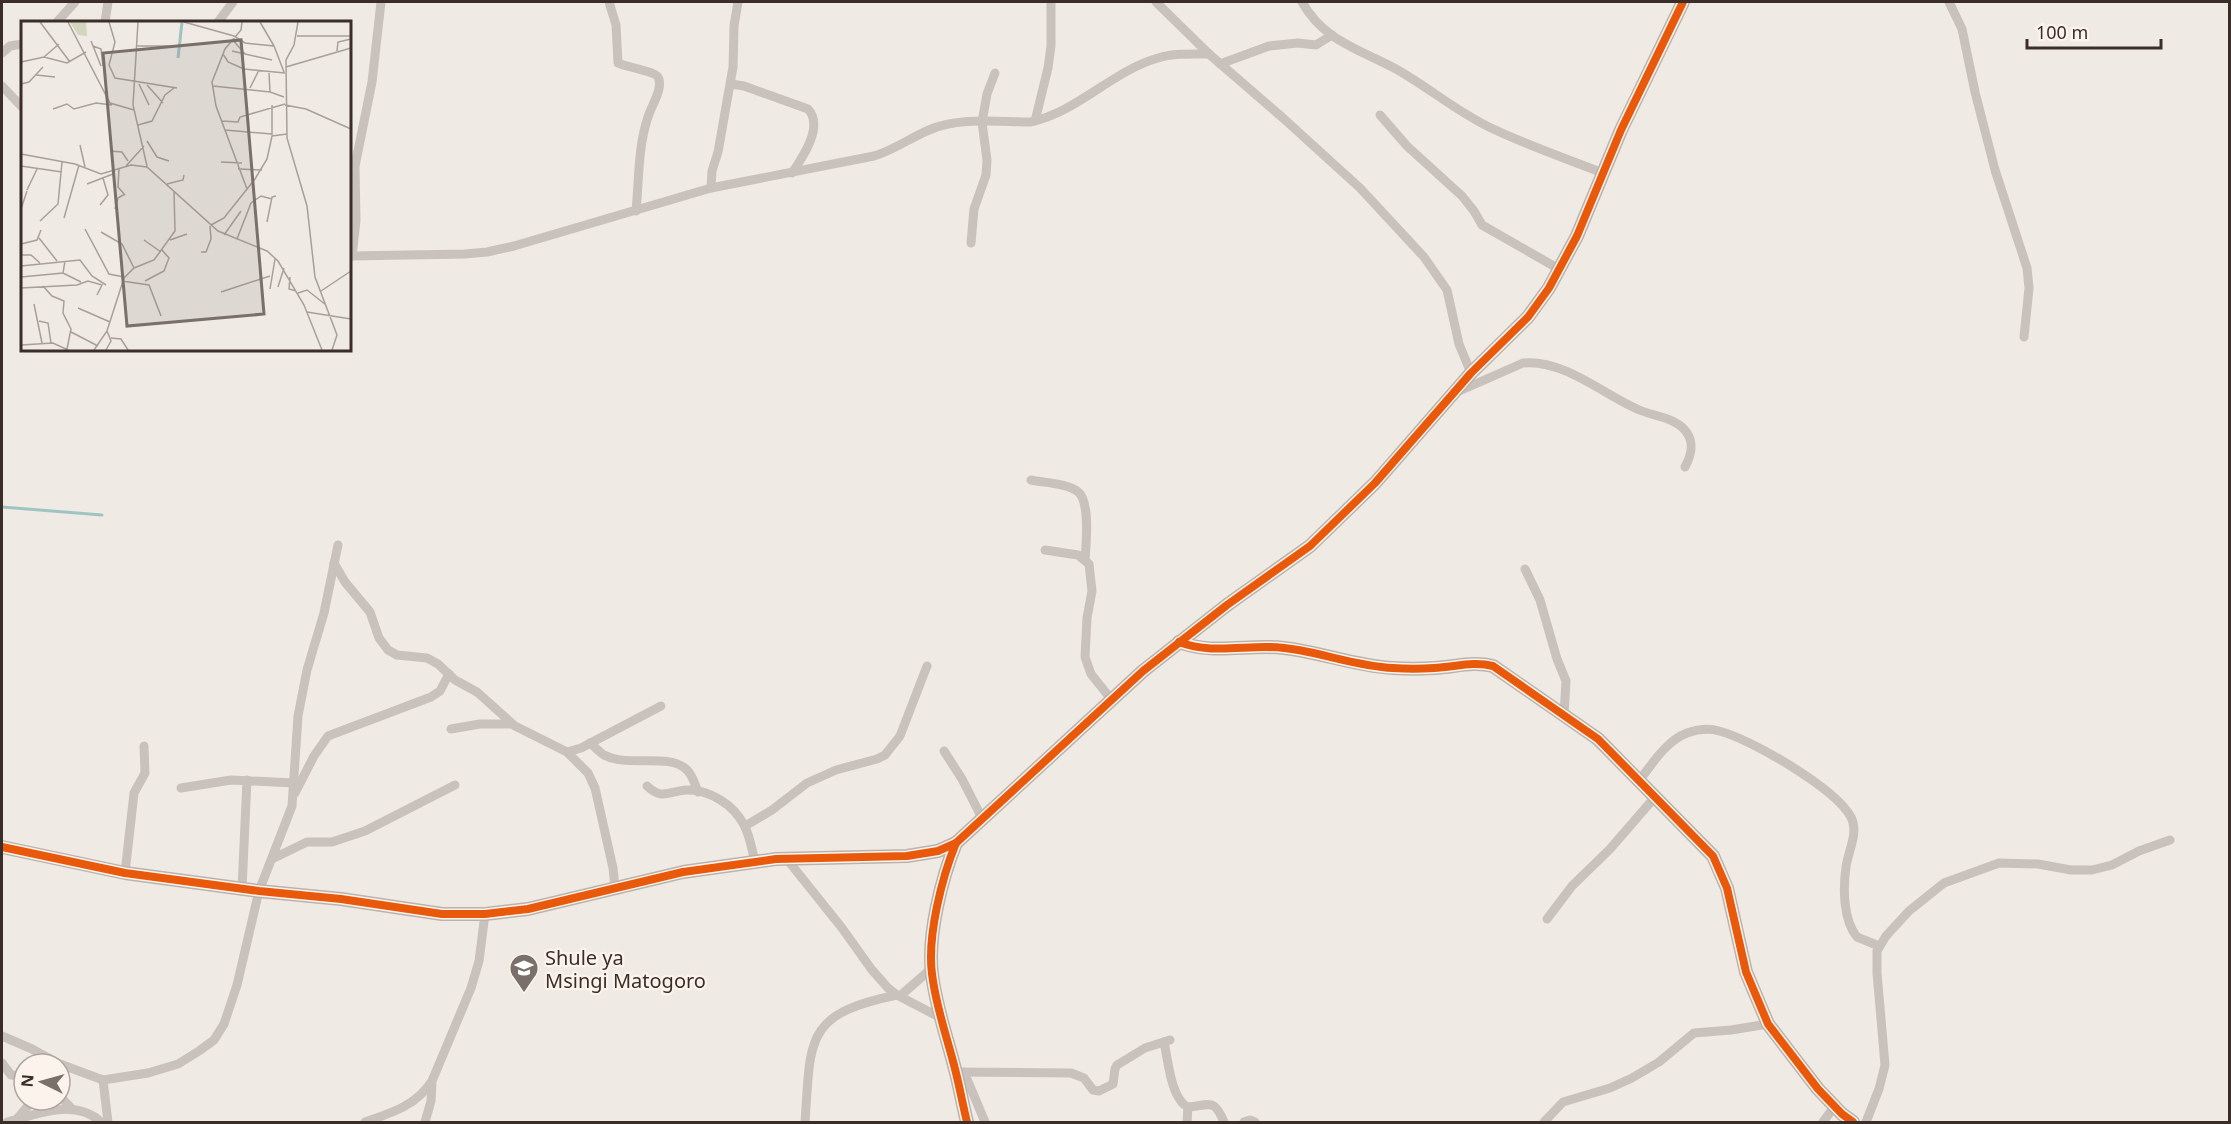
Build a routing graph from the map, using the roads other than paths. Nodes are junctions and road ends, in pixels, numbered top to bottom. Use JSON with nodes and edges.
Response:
{"nodes":[{"id":1,"x":75,"y":2,"type":"edge"},
{"id":2,"x":108,"y":2,"type":"edge"},
{"id":3,"x":233,"y":2,"type":"edge"},
{"id":4,"x":381,"y":2,"type":"edge"},
{"id":5,"x":609,"y":2,"type":"edge"},
{"id":6,"x":738,"y":2,"type":"edge"},
{"id":7,"x":1052,"y":2,"type":"edge"},
{"id":8,"x":1156,"y":2,"type":"edge"},
{"id":9,"x":1302,"y":2,"type":"edge"},
{"id":10,"x":1683,"y":2,"type":"edge"},
{"id":11,"x":1949,"y":2,"type":"edge"},
{"id":12,"x":58,"y":21,"type":"edge"},
{"id":13,"x":105,"y":21,"type":"edge"},
{"id":14,"x":219,"y":21,"type":"edge"},
{"id":15,"x":1332,"y":35,"type":"junction"},
{"id":16,"x":21,"y":44,"type":"edge"},
{"id":17,"x":2,"y":53,"type":"edge"},
{"id":18,"x":1209,"y":54,"type":"junction"},
{"id":19,"x":1220,"y":64,"type":"junction"},
{"id":20,"x":995,"y":73,"type":"dead end"},
{"id":21,"x":731,"y":84,"type":"junction"},
{"id":22,"x":2,"y":86,"type":"edge"},
{"id":23,"x":21,"y":106,"type":"edge"},
{"id":24,"x":1380,"y":115,"type":"dead end"},
{"id":25,"x":1035,"y":121,"type":"junction"},
{"id":26,"x":982,"y":122,"type":"junction"},
{"id":27,"x":792,"y":173,"type":"junction"},
{"id":28,"x":1603,"y":173,"type":"junction"},
{"id":29,"x":711,"y":188,"type":"junction"},
{"id":30,"x":636,"y":211,"type":"junction"},
{"id":31,"x":971,"y":243,"type":"dead end"},
{"id":32,"x":351,"y":256,"type":"edge"},
{"id":33,"x":1559,"y":269,"type":"junction"},
{"id":34,"x":2024,"y":337,"type":"dead end"},
{"id":35,"x":1471,"y":374,"type":"junction"},
{"id":36,"x":1452,"y":395,"type":"junction"},
{"id":37,"x":1685,"y":467,"type":"dead end"},
{"id":38,"x":1031,"y":480,"type":"dead end"},
{"id":39,"x":338,"y":544,"type":"dead end"},
{"id":40,"x":1045,"y":550,"type":"dead end"},
{"id":41,"x":1085,"y":560,"type":"junction"},
{"id":42,"x":334,"y":563,"type":"junction"},
{"id":43,"x":1525,"y":569,"type":"dead end"},
{"id":44,"x":1179,"y":642,"type":"junction"},
{"id":45,"x":927,"y":666,"type":"dead end"},
{"id":46,"x":449,"y":674,"type":"junction"},
{"id":47,"x":1111,"y":699,"type":"junction"},
{"id":48,"x":661,"y":706,"type":"dead end"},
{"id":49,"x":1564,"y":714,"type":"junction"},
{"id":50,"x":512,"y":724,"type":"junction"},
{"id":51,"x":451,"y":729,"type":"dead end"},
{"id":52,"x":590,"y":742,"type":"junction"},
{"id":53,"x":144,"y":746,"type":"dead end"},
{"id":54,"x":944,"y":751,"type":"dead end"},
{"id":55,"x":567,"y":752,"type":"junction"},
{"id":56,"x":247,"y":780,"type":"junction"},
{"id":57,"x":1639,"y":781,"type":"junction"},
{"id":58,"x":294,"y":783,"type":"junction"},
{"id":59,"x":455,"y":785,"type":"dead end"},
{"id":60,"x":646,"y":786,"type":"dead end"},
{"id":61,"x":181,"y":788,"type":"dead end"},
{"id":62,"x":698,"y":792,"type":"junction"},
{"id":63,"x":294,"y":795,"type":"junction"},
{"id":64,"x":1655,"y":797,"type":"junction"},
{"id":65,"x":981,"y":818,"type":"junction"},
{"id":66,"x":745,"y":826,"type":"junction"},
{"id":67,"x":2170,"y":840,"type":"dead end"},
{"id":68,"x":956,"y":843,"type":"junction"},
{"id":69,"x":2,"y":847,"type":"edge"},
{"id":70,"x":786,"y":858,"type":"junction"},
{"id":71,"x":272,"y":859,"type":"junction"},
{"id":72,"x":755,"y":862,"type":"junction"},
{"id":73,"x":125,"y":873,"type":"junction"},
{"id":74,"x":615,"y":888,"type":"junction"},
{"id":75,"x":242,"y":889,"type":"junction"},
{"id":76,"x":259,"y":891,"type":"junction"},
{"id":77,"x":485,"y":914,"type":"junction"},
{"id":78,"x":1547,"y":919,"type":"dead end"},
{"id":79,"x":1879,"y":946,"type":"junction"},
{"id":80,"x":932,"y":969,"type":"junction"},
{"id":81,"x":899,"y":996,"type":"junction"},
{"id":82,"x":941,"y":1018,"type":"junction"},
{"id":83,"x":1768,"y":1024,"type":"junction"},
{"id":84,"x":2,"y":1036,"type":"edge"},
{"id":85,"x":38,"y":1052,"type":"edge"},
{"id":86,"x":2,"y":1063,"type":"edge"},
{"id":87,"x":72,"y":1068,"type":"edge"},
{"id":88,"x":960,"y":1072,"type":"junction"},
{"id":89,"x":12,"y":1075,"type":"edge"},
{"id":90,"x":103,"y":1080,"type":"junction"},
{"id":91,"x":432,"y":1082,"type":"junction"},
{"id":92,"x":1188,"y":1107,"type":"junction"},
{"id":93,"x":1834,"y":1107,"type":"junction"},
{"id":94,"x":72,"y":1109,"type":"edge"},
{"id":95,"x":24,"y":1112,"type":"edge"},
{"id":96,"x":48,"y":1112,"type":"edge"},
{"id":97,"x":18,"y":1119,"type":"junction"},
{"id":98,"x":7,"y":1122,"type":"edge"},
{"id":99,"x":101,"y":1122,"type":"edge"},
{"id":100,"x":108,"y":1122,"type":"edge"},
{"id":101,"x":365,"y":1122,"type":"edge"},
{"id":102,"x":425,"y":1122,"type":"edge"},
{"id":103,"x":805,"y":1122,"type":"edge"},
{"id":104,"x":966,"y":1122,"type":"edge"},
{"id":105,"x":985,"y":1122,"type":"edge"},
{"id":106,"x":1187,"y":1122,"type":"edge"},
{"id":107,"x":1224,"y":1122,"type":"edge"},
{"id":108,"x":1244,"y":1122,"type":"edge"},
{"id":109,"x":1255,"y":1122,"type":"edge"},
{"id":110,"x":1544,"y":1122,"type":"edge"},
{"id":111,"x":1822,"y":1122,"type":"edge"},
{"id":112,"x":1853,"y":1122,"type":"edge"},
{"id":113,"x":1866,"y":1122,"type":"edge"}],
"edges":[{"from":1,"to":12,"type":"street"},
{"from":2,"to":13,"type":"street"},
{"from":3,"to":14,"type":"street"},
{"from":4,"to":32,"type":"street"},
{"from":5,"to":30,"type":"street"},
{"from":6,"to":21,"type":"street"},
{"from":7,"to":25,"type":"street"},
{"from":8,"to":18,"type":"street"},
{"from":9,"to":15,"type":"street"},
{"from":10,"to":28,"type":"street"},
{"from":11,"to":34,"type":"street"},
{"from":15,"to":19,"type":"street"},
{"from":15,"to":28,"type":"street"},
{"from":16,"to":17,"type":"street"},
{"from":18,"to":19,"type":"street"},
{"from":18,"to":25,"type":"street"},
{"from":19,"to":35,"type":"street"},
{"from":20,"to":26,"type":"street"},
{"from":21,"to":27,"type":"street"},
{"from":21,"to":29,"type":"street"},
{"from":22,"to":23,"type":"street"},
{"from":24,"to":33,"type":"street"},
{"from":25,"to":26,"type":"street"},
{"from":26,"to":27,"type":"street"},
{"from":26,"to":31,"type":"street"},
{"from":27,"to":29,"type":"street"},
{"from":28,"to":33,"type":"street"},
{"from":29,"to":30,"type":"street"},
{"from":30,"to":32,"type":"street"},
{"from":33,"to":35,"type":"street"},
{"from":35,"to":36,"type":"street"},
{"from":36,"to":37,"type":"street"},
{"from":36,"to":44,"type":"street"},
{"from":38,"to":41,"type":"street"},
{"from":39,"to":42,"type":"street"},
{"from":40,"to":41,"type":"street"},
{"from":41,"to":47,"type":"street"},
{"from":42,"to":46,"type":"street"},
{"from":42,"to":58,"type":"street"},
{"from":43,"to":49,"type":"street"},
{"from":44,"to":47,"type":"street"},
{"from":44,"to":49,"type":"street"},
{"from":45,"to":66,"type":"street"},
{"from":46,"to":50,"type":"street"},
{"from":46,"to":63,"type":"street"},
{"from":47,"to":65,"type":"street"},
{"from":48,"to":52,"type":"street"},
{"from":49,"to":57,"type":"street"},
{"from":50,"to":51,"type":"street"},
{"from":50,"to":55,"type":"street"},
{"from":52,"to":55,"type":"street"},
{"from":52,"to":62,"type":"street"},
{"from":53,"to":73,"type":"street"},
{"from":54,"to":65,"type":"street"},
{"from":55,"to":74,"type":"street"},
{"from":56,"to":58,"type":"street"},
{"from":56,"to":61,"type":"street"},
{"from":56,"to":75,"type":"street"},
{"from":57,"to":64,"type":"street"},
{"from":57,"to":79,"type":"street"},
{"from":58,"to":63,"type":"street"},
{"from":59,"to":71,"type":"street"},
{"from":60,"to":62,"type":"street"},
{"from":62,"to":66,"type":"street"},
{"from":63,"to":71,"type":"street"},
{"from":64,"to":78,"type":"street"},
{"from":64,"to":83,"type":"street"},
{"from":65,"to":68,"type":"street"},
{"from":66,"to":72,"type":"street"},
{"from":67,"to":79,"type":"street"},
{"from":68,"to":70,"type":"street"},
{"from":68,"to":80,"type":"street"},
{"from":69,"to":73,"type":"street"},
{"from":70,"to":72,"type":"street"},
{"from":70,"to":81,"type":"street"},
{"from":71,"to":76,"type":"street"},
{"from":72,"to":74,"type":"street"},
{"from":73,"to":75,"type":"street"},
{"from":74,"to":77,"type":"street"},
{"from":75,"to":76,"type":"street"},
{"from":76,"to":77,"type":"street"},
{"from":76,"to":90,"type":"street"},
{"from":77,"to":91,"type":"street"},
{"from":79,"to":113,"type":"street"},
{"from":80,"to":81,"type":"street"},
{"from":80,"to":82,"type":"street"},
{"from":81,"to":82,"type":"street"},
{"from":81,"to":103,"type":"street"},
{"from":82,"to":88,"type":"street"},
{"from":83,"to":93,"type":"street"},
{"from":83,"to":110,"type":"street"},
{"from":84,"to":85,"type":"street"},
{"from":86,"to":89,"type":"street"},
{"from":87,"to":90,"type":"street"},
{"from":88,"to":92,"type":"street"},
{"from":88,"to":104,"type":"street"},
{"from":88,"to":105,"type":"street"},
{"from":90,"to":100,"type":"street"},
{"from":91,"to":101,"type":"street"},
{"from":91,"to":102,"type":"street"},
{"from":92,"to":106,"type":"street"},
{"from":92,"to":107,"type":"street"},
{"from":93,"to":111,"type":"street"},
{"from":93,"to":112,"type":"street"},
{"from":94,"to":99,"type":"street"},
{"from":95,"to":97,"type":"street"},
{"from":96,"to":97,"type":"street"},
{"from":97,"to":98,"type":"street"},
{"from":108,"to":109,"type":"street"}]}
